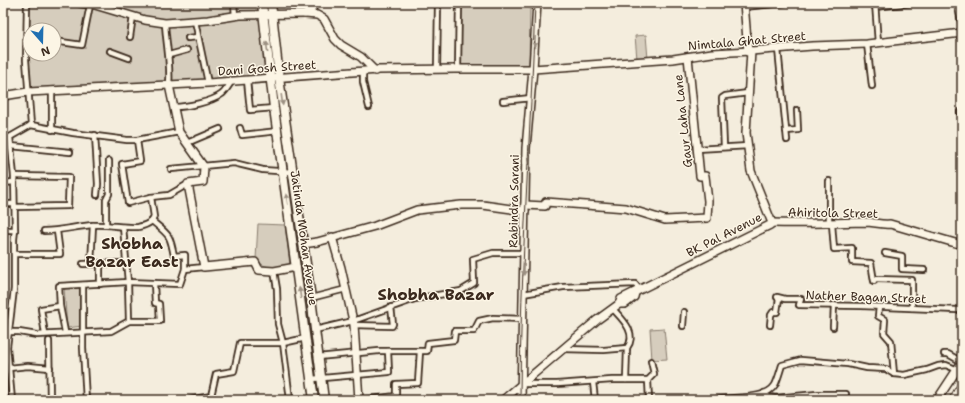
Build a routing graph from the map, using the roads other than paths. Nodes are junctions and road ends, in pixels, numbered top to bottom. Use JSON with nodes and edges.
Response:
{"nodes":[{"id":1,"x":27,"y":3,"type":"edge"},
{"id":2,"x":80,"y":3,"type":"edge"},
{"id":3,"x":234,"y":3,"type":"edge"},
{"id":4,"x":262,"y":3,"type":"edge"},
{"id":5,"x":271,"y":3,"type":"edge"},
{"id":6,"x":316,"y":3,"type":"edge"},
{"id":7,"x":438,"y":3,"type":"edge"},
{"id":8,"x":459,"y":3,"type":"edge"},
{"id":9,"x":537,"y":3,"type":"edge"},
{"id":10,"x":784,"y":3,"type":"edge"},
{"id":11,"x":912,"y":3,"type":"edge"},
{"id":12,"x":958,"y":3,"type":"edge"},
{"id":13,"x":93,"y":4,"type":"edge"},
{"id":14,"x":744,"y":5,"type":"edge"},
{"id":15,"x":875,"y":5,"type":"edge"},
{"id":16,"x":263,"y":14,"type":"junction"},
{"id":17,"x":272,"y":14,"type":"junction"},
{"id":18,"x":305,"y":14,"type":"junction"},
{"id":19,"x":133,"y":16,"type":"junction"},
{"id":20,"x":235,"y":16,"type":"junction"},
{"id":21,"x":195,"y":21,"type":"junction"},
{"id":22,"x":962,"y":21,"type":"edge"},
{"id":23,"x":28,"y":22,"type":"edge"},
{"id":24,"x":165,"y":23,"type":"junction"},
{"id":25,"x":962,"y":33,"type":"edge"},
{"id":26,"x":130,"y":37,"type":"dead end"},
{"id":27,"x":198,"y":37,"type":"junction"},
{"id":28,"x":188,"y":38,"type":"dead end"},
{"id":29,"x":62,"y":42,"type":"edge"},
{"id":30,"x":878,"y":43,"type":"junction"},
{"id":31,"x":867,"y":44,"type":"junction"},
{"id":32,"x":778,"y":49,"type":"junction"},
{"id":33,"x":187,"y":50,"type":"dead end"},
{"id":34,"x":110,"y":51,"type":"dead end"},
{"id":35,"x":749,"y":52,"type":"junction"},
{"id":36,"x":169,"y":55,"type":"junction"},
{"id":37,"x":688,"y":57,"type":"junction"},
{"id":38,"x":129,"y":58,"type":"dead end"},
{"id":39,"x":28,"y":62,"type":"edge"},
{"id":40,"x":437,"y":69,"type":"junction"},
{"id":41,"x":458,"y":69,"type":"junction"},
{"id":42,"x":533,"y":70,"type":"junction"},
{"id":43,"x":375,"y":71,"type":"junction"},
{"id":44,"x":363,"y":72,"type":"junction"},
{"id":45,"x":274,"y":78,"type":"junction"},
{"id":46,"x":247,"y":80,"type":"junction"},
{"id":47,"x":232,"y":81,"type":"junction"},
{"id":48,"x":208,"y":83,"type":"junction"},
{"id":49,"x":169,"y":85,"type":"junction"},
{"id":50,"x":872,"y":86,"type":"dead end"},
{"id":51,"x":52,"y":91,"type":"junction"},
{"id":52,"x":28,"y":92,"type":"junction"},
{"id":53,"x":748,"y":93,"type":"junction"},
{"id":54,"x":3,"y":96,"type":"edge"},
{"id":55,"x":531,"y":98,"type":"junction"},
{"id":56,"x":503,"y":101,"type":"dead end"},
{"id":57,"x":174,"y":107,"type":"junction"},
{"id":58,"x":369,"y":107,"type":"dead end"},
{"id":59,"x":274,"y":108,"type":"junction"},
{"id":60,"x":797,"y":110,"type":"dead end"},
{"id":61,"x":31,"y":125,"type":"junction"},
{"id":62,"x":240,"y":128,"type":"dead end"},
{"id":63,"x":220,"y":129,"type":"dead end"},
{"id":64,"x":52,"y":130,"type":"junction"},
{"id":65,"x":278,"y":131,"type":"junction"},
{"id":66,"x":786,"y":131,"type":"junction"},
{"id":67,"x":179,"y":132,"type":"junction"},
{"id":68,"x":95,"y":135,"type":"junction"},
{"id":69,"x":10,"y":137,"type":"junction"},
{"id":70,"x":3,"y":138,"type":"edge"},
{"id":71,"x":137,"y":140,"type":"junction"},
{"id":72,"x":786,"y":140,"type":"dead end"},
{"id":73,"x":187,"y":143,"type":"junction"},
{"id":74,"x":12,"y":146,"type":"junction"},
{"id":75,"x":748,"y":146,"type":"junction"},
{"id":76,"x":724,"y":147,"type":"junction"},
{"id":77,"x":697,"y":149,"type":"junction"},
{"id":78,"x":70,"y":152,"type":"dead end"},
{"id":79,"x":109,"y":161,"type":"dead end"},
{"id":80,"x":204,"y":167,"type":"junction"},
{"id":81,"x":171,"y":169,"type":"dead end"},
{"id":82,"x":283,"y":172,"type":"junction"},
{"id":83,"x":292,"y":172,"type":"junction"},
{"id":84,"x":14,"y":176,"type":"junction"},
{"id":85,"x":828,"y":181,"type":"dead end"},
{"id":86,"x":14,"y":182,"type":"junction"},
{"id":87,"x":3,"y":183,"type":"edge"},
{"id":88,"x":188,"y":184,"type":"junction"},
{"id":89,"x":97,"y":195,"type":"dead end"},
{"id":90,"x":151,"y":198,"type":"junction"},
{"id":91,"x":3,"y":204,"type":"edge"},
{"id":92,"x":14,"y":205,"type":"junction"},
{"id":93,"x":525,"y":208,"type":"junction"},
{"id":94,"x":152,"y":221,"type":"junction"},
{"id":95,"x":772,"y":223,"type":"junction"},
{"id":96,"x":831,"y":224,"type":"junction"},
{"id":97,"x":93,"y":225,"type":"junction"},
{"id":98,"x":106,"y":225,"type":"junction"},
{"id":99,"x":123,"y":228,"type":"junction"},
{"id":100,"x":3,"y":230,"type":"edge"},
{"id":101,"x":16,"y":230,"type":"junction"},
{"id":102,"x":44,"y":230,"type":"dead end"},
{"id":103,"x":57,"y":230,"type":"junction"},
{"id":104,"x":332,"y":237,"type":"junction"},
{"id":105,"x":303,"y":244,"type":"junction"},
{"id":106,"x":962,"y":245,"type":"edge"},
{"id":107,"x":524,"y":253,"type":"junction"},
{"id":108,"x":885,"y":253,"type":"dead end"},
{"id":109,"x":14,"y":254,"type":"junction"},
{"id":110,"x":100,"y":263,"type":"junction"},
{"id":111,"x":125,"y":263,"type":"junction"},
{"id":112,"x":83,"y":264,"type":"dead end"},
{"id":113,"x":91,"y":264,"type":"junction"},
{"id":114,"x":204,"y":267,"type":"junction"},
{"id":115,"x":296,"y":267,"type":"junction"},
{"id":116,"x":185,"y":269,"type":"junction"},
{"id":117,"x":924,"y":270,"type":"dead end"},
{"id":118,"x":274,"y":271,"type":"junction"},
{"id":119,"x":128,"y":282,"type":"junction"},
{"id":120,"x":154,"y":283,"type":"junction"},
{"id":121,"x":100,"y":284,"type":"junction"},
{"id":122,"x":83,"y":285,"type":"junction"},
{"id":123,"x":346,"y":289,"type":"junction"},
{"id":124,"x":638,"y":291,"type":"junction"},
{"id":125,"x":523,"y":294,"type":"junction"},
{"id":126,"x":311,"y":298,"type":"junction"},
{"id":127,"x":60,"y":306,"type":"junction"},
{"id":128,"x":834,"y":306,"type":"junction"},
{"id":129,"x":390,"y":307,"type":"junction"},
{"id":130,"x":879,"y":307,"type":"junction"},
{"id":131,"x":613,"y":308,"type":"junction"},
{"id":132,"x":912,"y":308,"type":"junction"},
{"id":133,"x":962,"y":308,"type":"edge"},
{"id":134,"x":684,"y":312,"type":"dead end"},
{"id":135,"x":523,"y":319,"type":"junction"},
{"id":136,"x":129,"y":321,"type":"junction"},
{"id":137,"x":353,"y":323,"type":"junction"},
{"id":138,"x":683,"y":326,"type":"dead end"},
{"id":139,"x":770,"y":326,"type":"dead end"},
{"id":140,"x":833,"y":327,"type":"dead end"},
{"id":141,"x":316,"y":330,"type":"junction"},
{"id":142,"x":10,"y":332,"type":"junction"},
{"id":143,"x":65,"y":332,"type":"junction"},
{"id":144,"x":84,"y":332,"type":"junction"},
{"id":145,"x":45,"y":334,"type":"junction"},
{"id":146,"x":306,"y":338,"type":"junction"},
{"id":147,"x":49,"y":341,"type":"dead end"},
{"id":148,"x":283,"y":342,"type":"junction"},
{"id":149,"x":5,"y":346,"type":"edge"},
{"id":150,"x":627,"y":348,"type":"junction"},
{"id":151,"x":562,"y":349,"type":"junction"},
{"id":152,"x":388,"y":351,"type":"junction"},
{"id":153,"x":420,"y":351,"type":"junction"},
{"id":154,"x":356,"y":353,"type":"junction"},
{"id":155,"x":944,"y":354,"type":"dead end"},
{"id":156,"x":318,"y":357,"type":"junction"},
{"id":157,"x":651,"y":361,"type":"dead end"},
{"id":158,"x":962,"y":362,"type":"edge"},
{"id":159,"x":9,"y":368,"type":"junction"},
{"id":160,"x":50,"y":368,"type":"junction"},
{"id":161,"x":958,"y":370,"type":"junction"},
{"id":162,"x":357,"y":374,"type":"junction"},
{"id":163,"x":894,"y":374,"type":"junction"},
{"id":164,"x":321,"y":378,"type":"junction"},
{"id":165,"x":312,"y":379,"type":"junction"},
{"id":166,"x":626,"y":380,"type":"junction"},
{"id":167,"x":648,"y":380,"type":"junction"},
{"id":168,"x":593,"y":382,"type":"junction"},
{"id":169,"x":522,"y":384,"type":"junction"},
{"id":170,"x":764,"y":393,"type":"junction"},
{"id":171,"x":846,"y":394,"type":"dead end"},
{"id":172,"x":962,"y":397,"type":"edge"},
{"id":173,"x":3,"y":398,"type":"edge"},
{"id":174,"x":204,"y":399,"type":"edge"},
{"id":175,"x":11,"y":400,"type":"edge"},
{"id":176,"x":50,"y":400,"type":"edge"},
{"id":177,"x":86,"y":400,"type":"edge"},
{"id":178,"x":189,"y":400,"type":"edge"},
{"id":179,"x":290,"y":400,"type":"edge"},
{"id":180,"x":314,"y":400,"type":"edge"},
{"id":181,"x":324,"y":400,"type":"edge"},
{"id":182,"x":359,"y":400,"type":"edge"},
{"id":183,"x":363,"y":400,"type":"edge"},
{"id":184,"x":503,"y":400,"type":"edge"},
{"id":185,"x":521,"y":400,"type":"edge"},
{"id":186,"x":595,"y":400,"type":"edge"},
{"id":187,"x":649,"y":400,"type":"edge"},
{"id":188,"x":715,"y":400,"type":"edge"},
{"id":189,"x":937,"y":400,"type":"edge"},
{"id":190,"x":960,"y":400,"type":"edge"}],
"edges":[{"from":1,"to":23,"type":"street"},
{"from":2,"to":13,"type":"street"},
{"from":3,"to":20,"type":"street"},
{"from":4,"to":16,"type":"main road"},
{"from":5,"to":17,"type":"main road"},
{"from":6,"to":18,"type":"street"},
{"from":7,"to":40,"type":"street"},
{"from":8,"to":41,"type":"street"},
{"from":9,"to":42,"type":"street","name":"Rabindra Sarani","one_way":true},
{"from":10,"to":14,"type":"street"},
{"from":11,"to":15,"type":"street"},
{"from":12,"to":22,"type":"street"},
{"from":13,"to":19,"type":"street"},
{"from":13,"to":29,"type":"street"},
{"from":14,"to":35,"type":"street","name":"BK Pal Avenue"},
{"from":15,"to":30,"type":"street"},
{"from":16,"to":17,"type":"street"},
{"from":16,"to":20,"type":"street"},
{"from":45,"to":16,"type":"main road","one_way":true},
{"from":17,"to":18,"type":"street"},
{"from":17,"to":45,"type":"main road"},
{"from":18,"to":43,"type":"street"},
{"from":19,"to":24,"type":"street"},
{"from":19,"to":26,"type":"street"},
{"from":20,"to":21,"type":"street"},
{"from":21,"to":24,"type":"street"},
{"from":21,"to":27,"type":"street"},
{"from":24,"to":36,"type":"street"},
{"from":25,"to":30,"type":"street","name":"Nimtala Ghat Street"},
{"from":27,"to":28,"type":"street"},
{"from":27,"to":48,"type":"street"},
{"from":30,"to":31,"type":"street","name":"Nimtala Ghat Street"},
{"from":31,"to":32,"type":"street","name":"Nimtala Ghat Street"},
{"from":31,"to":50,"type":"street"},
{"from":32,"to":35,"type":"street","name":"Nimtala Ghat Street"},
{"from":32,"to":66,"type":"street"},
{"from":33,"to":36,"type":"street"},
{"from":34,"to":38,"type":"street"},
{"from":35,"to":37,"type":"street","name":"Nimtala Ghat Street"},
{"from":35,"to":53,"type":"street","name":"BK Pal Avenue"},
{"from":36,"to":49,"type":"street"},
{"from":37,"to":42,"type":"street","name":"Nimtala Ghat Street"},
{"from":37,"to":77,"type":"street","name":"Gaur Laha Lane"},
{"from":39,"to":52,"type":"street"},
{"from":40,"to":41,"type":"street","name":"Dani Gosh Street"},
{"from":40,"to":43,"type":"street","name":"Dani Gosh Street"},
{"from":41,"to":42,"type":"street","name":"Dani Gosh Street"},
{"from":42,"to":55,"type":"street","name":"Rabindra Sarani"},
{"from":43,"to":44,"type":"street","name":"Dani Gosh Street"},
{"from":44,"to":45,"type":"street","name":"Dani Gosh Street"},
{"from":44,"to":58,"type":"street"},
{"from":45,"to":46,"type":"street","name":"Dani Gosh Street"},
{"from":45,"to":59,"type":"main road","name":"Jatinda Mohan Avenue"},
{"from":45,"to":83,"type":"main road","one_way":true},
{"from":46,"to":47,"type":"street","name":"Dani Gosh Street"},
{"from":46,"to":59,"type":"street"},
{"from":47,"to":48,"type":"street","name":"Dani Gosh Street"},
{"from":47,"to":57,"type":"street"},
{"from":48,"to":49,"type":"street","name":"Dani Gosh Street"},
{"from":49,"to":51,"type":"street","name":"Dani Gosh Street"},
{"from":49,"to":57,"type":"street"},
{"from":51,"to":52,"type":"street","name":"Dani Gosh Street"},
{"from":51,"to":64,"type":"street"},
{"from":52,"to":54,"type":"street","name":"Dani Gosh Street"},
{"from":52,"to":61,"type":"street"},
{"from":53,"to":75,"type":"street","name":"BK Pal Avenue"},
{"from":53,"to":76,"type":"street"},
{"from":55,"to":56,"type":"street"},
{"from":55,"to":93,"type":"street","name":"Rabindra Sarani"},
{"from":57,"to":67,"type":"street"},
{"from":59,"to":65,"type":"main road","name":"Jatinda Mohan Avenue"},
{"from":60,"to":66,"type":"street"},
{"from":61,"to":64,"type":"street"},
{"from":61,"to":69,"type":"street"},
{"from":62,"to":65,"type":"street"},
{"from":63,"to":73,"type":"street"},
{"from":64,"to":68,"type":"street"},
{"from":65,"to":82,"type":"main road","name":"Jatinda Mohan Avenue"},
{"from":66,"to":72,"type":"street"},
{"from":67,"to":71,"type":"street"},
{"from":67,"to":73,"type":"street"},
{"from":68,"to":71,"type":"street"},
{"from":68,"to":89,"type":"street"},
{"from":69,"to":70,"type":"street"},
{"from":69,"to":74,"type":"street"},
{"from":71,"to":90,"type":"street"},
{"from":73,"to":80,"type":"street"},
{"from":74,"to":78,"type":"street"},
{"from":74,"to":84,"type":"street"},
{"from":75,"to":76,"type":"street"},
{"from":75,"to":95,"type":"street","name":"BK Pal Avenue"},
{"from":76,"to":77,"type":"street"},
{"from":77,"to":93,"type":"street","name":"Gaur Laha Lane"},
{"from":79,"to":98,"type":"street"},
{"from":80,"to":81,"type":"street"},
{"from":80,"to":82,"type":"street"},
{"from":80,"to":88,"type":"street"},
{"from":82,"to":83,"type":"street"},
{"from":115,"to":82,"type":"main road","name":"Jatinda Mohan Avenue","one_way":true},
{"from":83,"to":105,"type":"main road"},
{"from":84,"to":86,"type":"street"},
{"from":84,"to":92,"type":"street"},
{"from":85,"to":96,"type":"street"},
{"from":86,"to":87,"type":"street"},
{"from":86,"to":92,"type":"street"},
{"from":88,"to":90,"type":"street"},
{"from":88,"to":114,"type":"street"},
{"from":90,"to":94,"type":"street"},
{"from":91,"to":92,"type":"street"},
{"from":92,"to":101,"type":"street"},
{"from":93,"to":104,"type":"street"},
{"from":93,"to":107,"type":"street","name":"Rabindra Sarani"},
{"from":94,"to":99,"type":"street"},
{"from":94,"to":116,"type":"street"},
{"from":95,"to":96,"type":"street","name":"Ahiritola Street"},
{"from":95,"to":124,"type":"street","name":"BK Pal Avenue"},
{"from":96,"to":106,"type":"street","name":"Ahiritola Street"},
{"from":96,"to":132,"type":"street"},
{"from":97,"to":98,"type":"street"},
{"from":97,"to":103,"type":"street"},
{"from":97,"to":113,"type":"street"},
{"from":98,"to":99,"type":"street"},
{"from":99,"to":111,"type":"street"},
{"from":100,"to":101,"type":"street"},
{"from":101,"to":109,"type":"street"},
{"from":102,"to":103,"type":"street"},
{"from":103,"to":109,"type":"street"},
{"from":104,"to":105,"type":"street"},
{"from":104,"to":123,"type":"street"},
{"from":105,"to":126,"type":"main road"},
{"from":107,"to":125,"type":"street","name":"Rabindra Sarani","one_way":true},
{"from":107,"to":129,"type":"street"},
{"from":108,"to":117,"type":"street"},
{"from":109,"to":142,"type":"street"},
{"from":110,"to":111,"type":"street"},
{"from":110,"to":113,"type":"street"},
{"from":110,"to":121,"type":"street"},
{"from":111,"to":119,"type":"street"},
{"from":112,"to":113,"type":"street"},
{"from":114,"to":116,"type":"street"},
{"from":114,"to":118,"type":"street"},
{"from":115,"to":118,"type":"street"},
{"from":146,"to":115,"type":"main road","name":"Jatinda Mohan Avenue","one_way":true},
{"from":116,"to":120,"type":"street"},
{"from":118,"to":148,"type":"street"},
{"from":119,"to":120,"type":"street"},
{"from":119,"to":121,"type":"street"},
{"from":119,"to":136,"type":"street"},
{"from":120,"to":136,"type":"street"},
{"from":121,"to":122,"type":"street"},
{"from":122,"to":127,"type":"street"},
{"from":122,"to":144,"type":"street"},
{"from":123,"to":126,"type":"street"},
{"from":123,"to":137,"type":"street"},
{"from":124,"to":125,"type":"street"},
{"from":124,"to":131,"type":"street","name":"BK Pal Avenue"},
{"from":125,"to":135,"type":"street","name":"Rabindra Sarani"},
{"from":126,"to":141,"type":"main road"},
{"from":127,"to":143,"type":"street"},
{"from":127,"to":145,"type":"street"},
{"from":128,"to":130,"type":"street","name":"Nather Bagan Street"},
{"from":128,"to":139,"type":"street","name":"Nather Bagan Street"},
{"from":128,"to":140,"type":"street"},
{"from":129,"to":137,"type":"street"},
{"from":129,"to":137,"type":"street"},
{"from":130,"to":132,"type":"street","name":"Nather Bagan Street"},
{"from":130,"to":163,"type":"street"},
{"from":131,"to":150,"type":"street"},
{"from":131,"to":151,"type":"street","name":"BK Pal Avenue"},
{"from":132,"to":133,"type":"street","name":"Nather Bagan Street"},
{"from":134,"to":138,"type":"street"},
{"from":135,"to":153,"type":"street"},
{"from":135,"to":169,"type":"street","name":"Rabindra Sarani"},
{"from":136,"to":144,"type":"street"},
{"from":137,"to":141,"type":"street"},
{"from":137,"to":154,"type":"street"},
{"from":141,"to":156,"type":"main road"},
{"from":142,"to":145,"type":"street"},
{"from":142,"to":149,"type":"street"},
{"from":143,"to":144,"type":"street"},
{"from":143,"to":145,"type":"street"},
{"from":144,"to":177,"type":"street"},
{"from":146,"to":148,"type":"street"},
{"from":146,"to":165,"type":"main road","name":"Jatinda Mohan Avenue"},
{"from":147,"to":160,"type":"street"},
{"from":148,"to":174,"type":"street"},
{"from":148,"to":179,"type":"street"},
{"from":149,"to":159,"type":"street"},
{"from":150,"to":151,"type":"street"},
{"from":150,"to":166,"type":"street"},
{"from":151,"to":169,"type":"street","name":"BK Pal Avenue"},
{"from":152,"to":153,"type":"street"},
{"from":152,"to":154,"type":"street"},
{"from":152,"to":162,"type":"street"},
{"from":153,"to":183,"type":"street"},
{"from":154,"to":156,"type":"street"},
{"from":154,"to":162,"type":"street"},
{"from":155,"to":158,"type":"street"},
{"from":156,"to":164,"type":"main road"},
{"from":157,"to":167,"type":"street"},
{"from":158,"to":161,"type":"street"},
{"from":159,"to":160,"type":"street"},
{"from":159,"to":175,"type":"street"},
{"from":160,"to":176,"type":"street"},
{"from":161,"to":163,"type":"street"},
{"from":161,"to":189,"type":"street"},
{"from":162,"to":164,"type":"street"},
{"from":162,"to":182,"type":"street"},
{"from":163,"to":170,"type":"street"},
{"from":164,"to":165,"type":"street"},
{"from":164,"to":181,"type":"main road"},
{"from":165,"to":180,"type":"main road","name":"Jatinda Mohan Avenue"},
{"from":166,"to":167,"type":"street"},
{"from":166,"to":168,"type":"street"},
{"from":167,"to":187,"type":"street"},
{"from":168,"to":169,"type":"street"},
{"from":168,"to":186,"type":"street"},
{"from":169,"to":184,"type":"street","name":"BK Pal Avenue"},
{"from":169,"to":185,"type":"street","name":"Rabindra Sarani"},
{"from":170,"to":171,"type":"street"},
{"from":170,"to":188,"type":"street"},
{"from":172,"to":190,"type":"street"},
{"from":173,"to":175,"type":"street"},
{"from":174,"to":178,"type":"street"}]}
